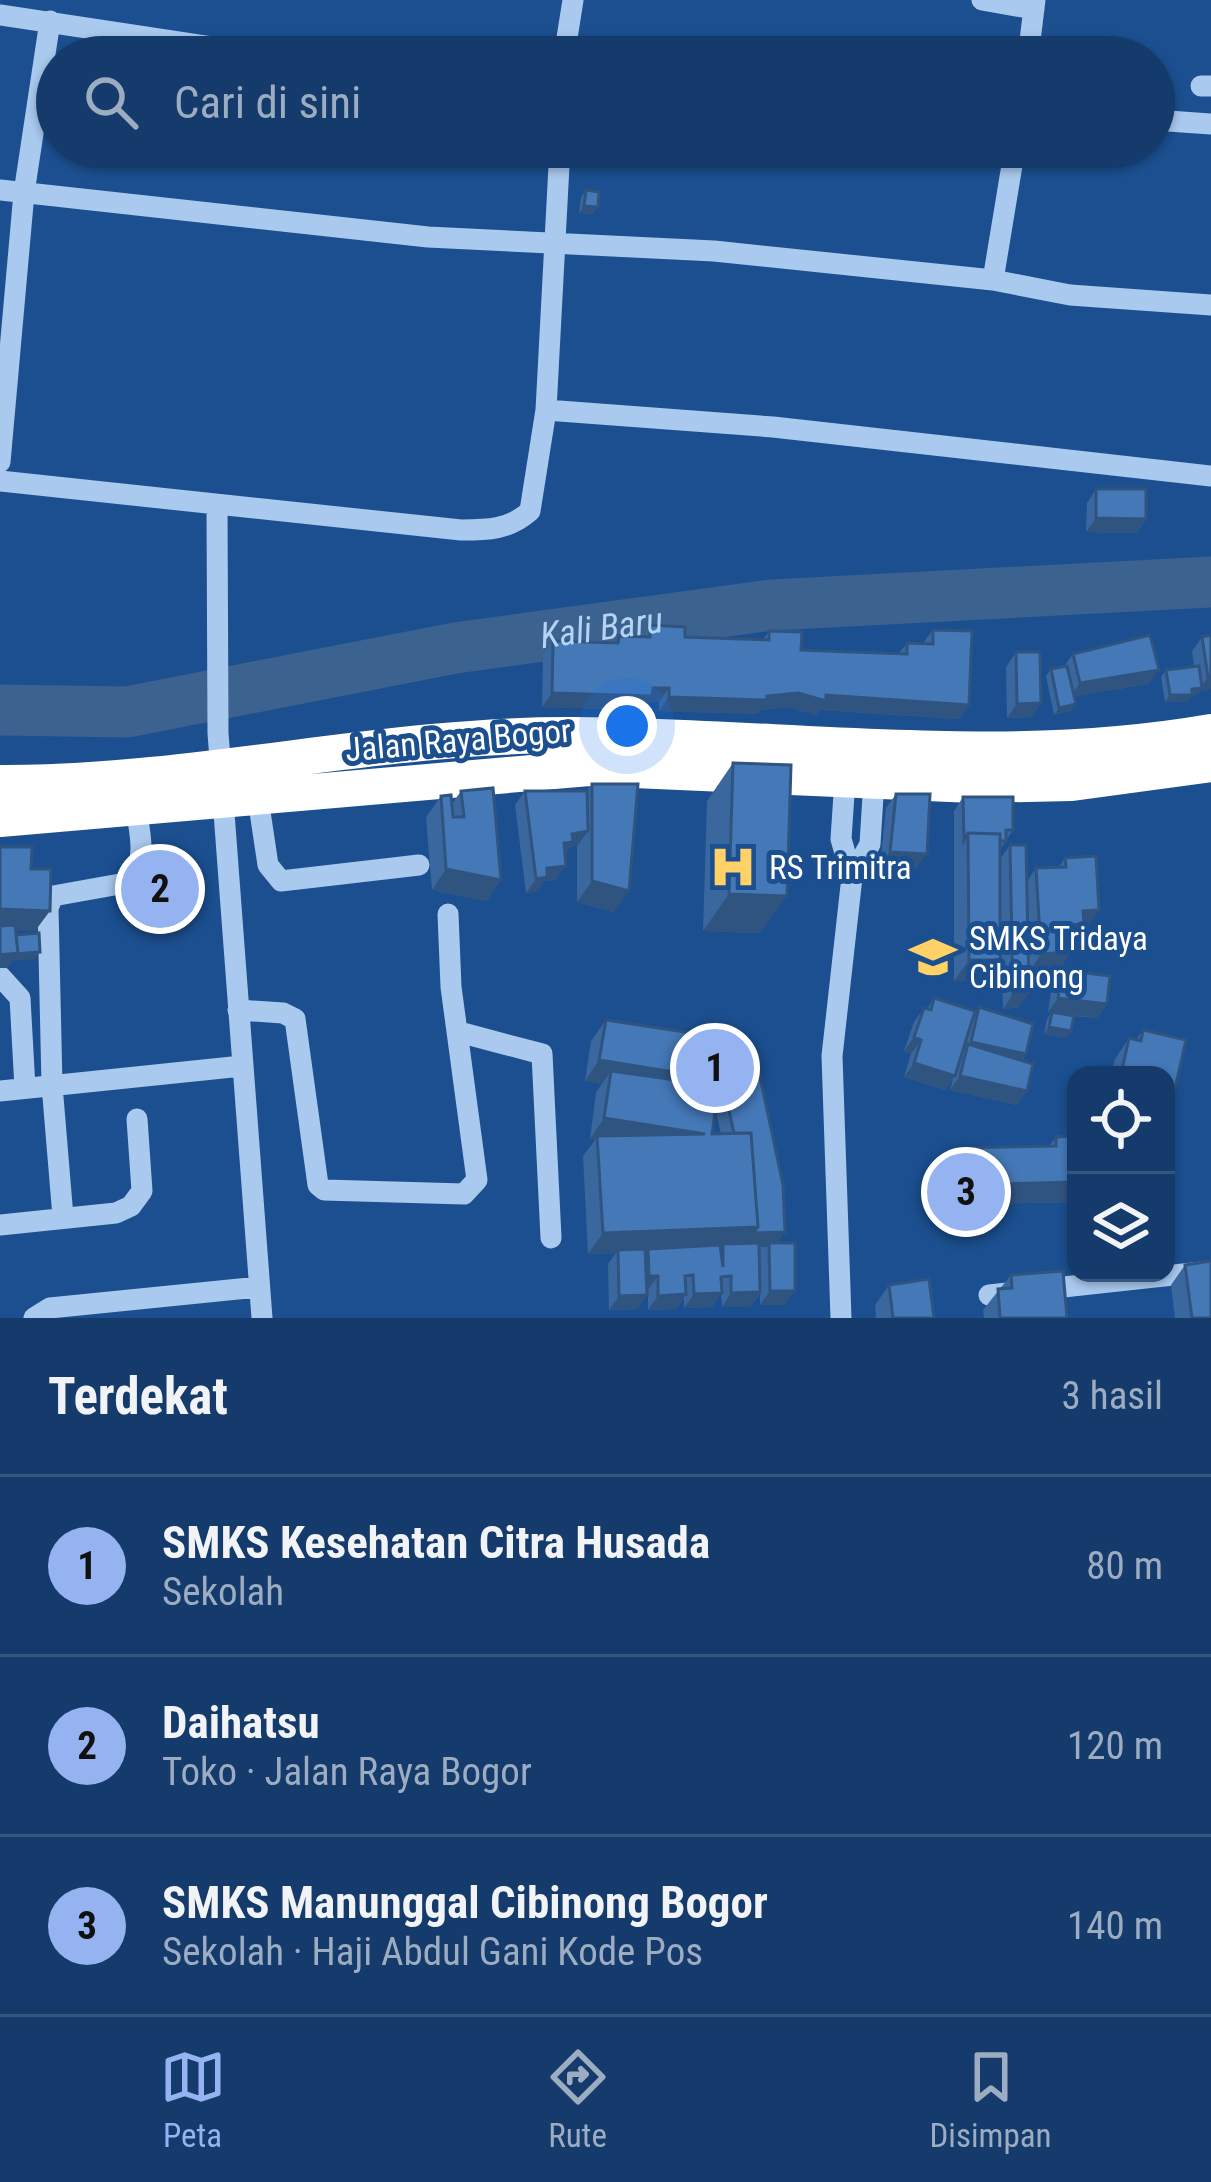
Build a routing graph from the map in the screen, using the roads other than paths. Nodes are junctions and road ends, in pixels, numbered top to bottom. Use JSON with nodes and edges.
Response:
{"nodes":[{"id":1,"x":573,"y":0,"type":"edge"},
{"id":2,"x":982,"y":0,"type":"edge"},
{"id":3,"x":1035,"y":5,"type":"edge"},
{"id":4,"x":0,"y":15,"type":"edge"},
{"id":5,"x":50,"y":21,"type":"junction"},
{"id":6,"x":48,"y":36,"type":"edge"},
{"id":7,"x":145,"y":36,"type":"edge"},
{"id":8,"x":567,"y":36,"type":"edge"},
{"id":9,"x":1031,"y":36,"type":"edge"},
{"id":10,"x":36,"y":114,"type":"edge"},
{"id":11,"x":1175,"y":121,"type":"edge"},
{"id":12,"x":1211,"y":124,"type":"edge"},
{"id":13,"x":560,"y":168,"type":"edge"},
{"id":14,"x":1012,"y":168,"type":"edge"},
{"id":15,"x":0,"y":190,"type":"edge"},
{"id":16,"x":24,"y":193,"type":"junction"},
{"id":17,"x":558,"y":242,"type":"junction"},
{"id":18,"x":993,"y":280,"type":"junction"},
{"id":19,"x":1211,"y":305,"type":"edge"},
{"id":20,"x":546,"y":410,"type":"junction"},
{"id":21,"x":0,"y":462,"type":"edge"},
{"id":22,"x":1211,"y":476,"type":"edge"},
{"id":23,"x":0,"y":482,"type":"edge"},
{"id":24,"x":218,"y":505,"type":"junction"},
{"id":25,"x":1211,"y":732,"type":"edge"},
{"id":26,"x":861,"y":764,"type":"junction"},
{"id":27,"x":1211,"y":764,"type":"edge"},
{"id":28,"x":235,"y":772,"type":"junction"},
{"id":29,"x":0,"y":784,"type":"edge"},
{"id":30,"x":134,"y":793,"type":"junction"},
{"id":31,"x":0,"y":819,"type":"edge"},
{"id":32,"x":418,"y":866,"type":"dead end"},
{"id":33,"x":448,"y":914,"type":"dead end"},
{"id":34,"x":0,"y":976,"type":"edge"},
{"id":35,"x":238,"y":1010,"type":"junction"},
{"id":36,"x":459,"y":1032,"type":"junction"},
{"id":37,"x":242,"y":1066,"type":"junction"},
{"id":38,"x":52,"y":1085,"type":"junction"},
{"id":39,"x":25,"y":1088,"type":"junction"},
{"id":40,"x":0,"y":1091,"type":"edge"},
{"id":41,"x":137,"y":1119,"type":"dead end"},
{"id":42,"x":63,"y":1217,"type":"junction"},
{"id":43,"x":0,"y":1225,"type":"edge"},
{"id":44,"x":551,"y":1238,"type":"dead end"},
{"id":45,"x":1211,"y":1271,"type":"edge"},
{"id":46,"x":259,"y":1287,"type":"junction"},
{"id":47,"x":989,"y":1295,"type":"dead end"},
{"id":48,"x":34,"y":1318,"type":"edge"},
{"id":49,"x":262,"y":1318,"type":"edge"},
{"id":50,"x":841,"y":1318,"type":"edge"}],
"edges":[{"from":1,"to":8,"type":"street"},
{"from":2,"to":3,"type":"street"},
{"from":3,"to":9,"type":"street"},
{"from":4,"to":5,"type":"street"},
{"from":5,"to":6,"type":"street"},
{"from":5,"to":7,"type":"street"},
{"from":10,"to":16,"type":"street"},
{"from":11,"to":12,"type":"street"},
{"from":13,"to":17,"type":"street"},
{"from":14,"to":18,"type":"street"},
{"from":15,"to":16,"type":"street"},
{"from":16,"to":17,"type":"street"},
{"from":16,"to":21,"type":"street"},
{"from":17,"to":18,"type":"street"},
{"from":17,"to":20,"type":"street"},
{"from":18,"to":19,"type":"street"},
{"from":20,"to":22,"type":"street"},
{"from":20,"to":24,"type":"street"},
{"from":23,"to":24,"type":"street"},
{"from":24,"to":28,"type":"street"},
{"from":25,"to":26,"type":"highway","name":"Jalan Raya Bogor"},
{"from":26,"to":27,"type":"highway","name":"Jalan Raya Bogor"},
{"from":26,"to":28,"type":"highway","name":"Jalan Raya Bogor"},
{"from":26,"to":50,"type":"street"},
{"from":28,"to":30,"type":"highway","name":"Jalan Raya Bogor"},
{"from":28,"to":32,"type":"street"},
{"from":28,"to":35,"type":"street"},
{"from":29,"to":30,"type":"highway","name":"Jalan Raya Bogor"},
{"from":30,"to":31,"type":"highway","name":"Jalan Raya Bogor"},
{"from":30,"to":38,"type":"street"},
{"from":33,"to":36,"type":"street"},
{"from":34,"to":39,"type":"street"},
{"from":35,"to":36,"type":"street"},
{"from":35,"to":37,"type":"street"},
{"from":36,"to":44,"type":"street"},
{"from":37,"to":38,"type":"street"},
{"from":37,"to":46,"type":"street"},
{"from":38,"to":39,"type":"street"},
{"from":38,"to":42,"type":"street"},
{"from":39,"to":40,"type":"street"},
{"from":41,"to":42,"type":"street"},
{"from":42,"to":43,"type":"street"},
{"from":45,"to":47,"type":"street"},
{"from":46,"to":48,"type":"street"},
{"from":46,"to":49,"type":"street"}]}
